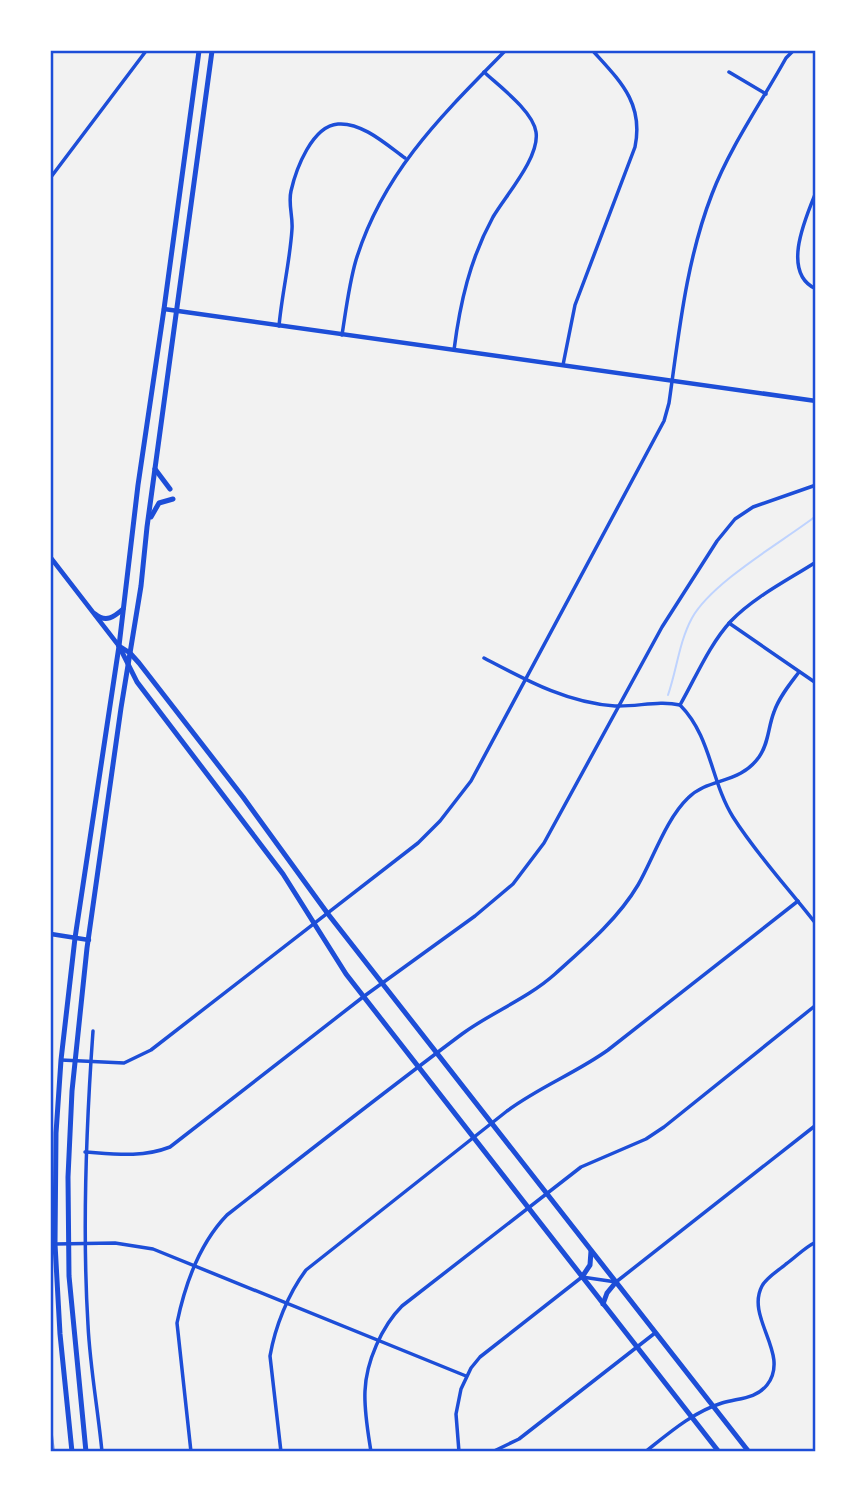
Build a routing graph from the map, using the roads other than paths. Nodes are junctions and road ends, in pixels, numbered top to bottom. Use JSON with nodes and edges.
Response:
{"nodes":[{"id":1,"x":146,"y":51,"type":"edge"},
{"id":2,"x":199,"y":51,"type":"edge"},
{"id":3,"x":212,"y":51,"type":"edge"},
{"id":4,"x":505,"y":51,"type":"edge"},
{"id":5,"x":593,"y":51,"type":"edge"},
{"id":6,"x":793,"y":51,"type":"edge"},
{"id":7,"x":484,"y":72,"type":"junction"},
{"id":8,"x":729,"y":72,"type":"dead end"},
{"id":9,"x":766,"y":94,"type":"junction"},
{"id":10,"x":406,"y":158,"type":"junction"},
{"id":11,"x":181,"y":175,"type":"junction"},
{"id":12,"x":195,"y":176,"type":"junction"},
{"id":13,"x":51,"y":177,"type":"edge"},
{"id":14,"x":816,"y":192,"type":"edge"},
{"id":15,"x":816,"y":289,"type":"edge"},
{"id":16,"x":164,"y":309,"type":"junction"},
{"id":17,"x":177,"y":311,"type":"junction"},
{"id":18,"x":279,"y":326,"type":"junction"},
{"id":19,"x":341,"y":335,"type":"junction"},
{"id":20,"x":454,"y":350,"type":"junction"},
{"id":21,"x":563,"y":365,"type":"junction"},
{"id":22,"x":672,"y":381,"type":"junction"},
{"id":23,"x":816,"y":401,"type":"edge"},
{"id":24,"x":155,"y":469,"type":"junction"},
{"id":25,"x":816,"y":485,"type":"edge"},
{"id":26,"x":170,"y":489,"type":"dead end"},
{"id":27,"x":173,"y":499,"type":"dead end"},
{"id":28,"x":147,"y":527,"type":"junction"},
{"id":29,"x":51,"y":558,"type":"edge"},
{"id":30,"x":816,"y":562,"type":"edge"},
{"id":31,"x":123,"y":610,"type":"junction"},
{"id":32,"x":95,"y":614,"type":"junction"},
{"id":33,"x":729,"y":623,"type":"junction"},
{"id":34,"x":118,"y":646,"type":"junction"},
{"id":35,"x":130,"y":653,"type":"junction"},
{"id":36,"x":484,"y":658,"type":"dead end"},
{"id":37,"x":128,"y":667,"type":"junction"},
{"id":38,"x":799,"y":672,"type":"junction"},
{"id":39,"x":525,"y":680,"type":"junction"},
{"id":40,"x":816,"y":683,"type":"edge"},
{"id":41,"x":680,"y":705,"type":"junction"},
{"id":42,"x":617,"y":706,"type":"junction"},
{"id":43,"x":199,"y":741,"type":"junction"},
{"id":44,"x":193,"y":755,"type":"junction"},
{"id":45,"x":99,"y":769,"type":"junction"},
{"id":46,"x":113,"y":771,"type":"junction"},
{"id":47,"x":718,"y":784,"type":"junction"},
{"id":48,"x":276,"y":841,"type":"junction"},
{"id":49,"x":267,"y":852,"type":"junction"},
{"id":50,"x":86,"y":862,"type":"junction"},
{"id":51,"x":100,"y":863,"type":"junction"},
{"id":52,"x":798,"y":901,"type":"junction"},
{"id":53,"x":328,"y":914,"type":"junction"},
{"id":54,"x":313,"y":924,"type":"junction"},
{"id":55,"x":816,"y":924,"type":"edge"},
{"id":56,"x":51,"y":934,"type":"edge"},
{"id":57,"x":75,"y":938,"type":"junction"},
{"id":58,"x":89,"y":940,"type":"junction"},
{"id":59,"x":383,"y":982,"type":"junction"},
{"id":60,"x":363,"y":997,"type":"junction"},
{"id":61,"x":816,"y":1005,"type":"edge"},
{"id":62,"x":93,"y":1031,"type":"dead end"},
{"id":63,"x":437,"y":1052,"type":"junction"},
{"id":64,"x":61,"y":1060,"type":"junction"},
{"id":65,"x":74,"y":1062,"type":"junction"},
{"id":66,"x":91,"y":1063,"type":"junction"},
{"id":67,"x":418,"y":1067,"type":"junction"},
{"id":68,"x":492,"y":1122,"type":"junction"},
{"id":69,"x":816,"y":1125,"type":"edge"},
{"id":70,"x":473,"y":1137,"type":"junction"},
{"id":71,"x":85,"y":1152,"type":"junction"},
{"id":72,"x":546,"y":1194,"type":"junction"},
{"id":73,"x":528,"y":1207,"type":"junction"},
{"id":74,"x":85,"y":1242,"type":"junction"},
{"id":75,"x":816,"y":1242,"type":"edge"},
{"id":76,"x":55,"y":1244,"type":"junction"},
{"id":77,"x":69,"y":1244,"type":"junction"},
{"id":78,"x":591,"y":1251,"type":"junction"},
{"id":79,"x":195,"y":1266,"type":"junction"},
{"id":80,"x":582,"y":1277,"type":"junction"},
{"id":81,"x":616,"y":1282,"type":"junction"},
{"id":82,"x":287,"y":1304,"type":"junction"},
{"id":83,"x":603,"y":1304,"type":"junction"},
{"id":84,"x":655,"y":1333,"type":"junction"},
{"id":85,"x":380,"y":1340,"type":"junction"},
{"id":86,"x":637,"y":1347,"type":"junction"},
{"id":87,"x":466,"y":1376,"type":"junction"},
{"id":88,"x":80,"y":1405,"type":"junction"},
{"id":89,"x":67,"y":1406,"type":"junction"},
{"id":90,"x":712,"y":1407,"type":"junction"},
{"id":91,"x":691,"y":1417,"type":"junction"},
{"id":92,"x":72,"y":1452,"type":"edge"},
{"id":93,"x":86,"y":1452,"type":"edge"},
{"id":94,"x":102,"y":1452,"type":"edge"},
{"id":95,"x":191,"y":1452,"type":"edge"},
{"id":96,"x":281,"y":1452,"type":"edge"},
{"id":97,"x":370,"y":1452,"type":"edge"},
{"id":98,"x":459,"y":1452,"type":"edge"},
{"id":99,"x":492,"y":1452,"type":"edge"},
{"id":100,"x":645,"y":1452,"type":"edge"},
{"id":101,"x":719,"y":1452,"type":"edge"},
{"id":102,"x":749,"y":1452,"type":"edge"}],
"edges":[{"from":1,"to":13,"type":"street"},
{"from":2,"to":11,"type":"main road"},
{"from":3,"to":12,"type":"main road"},
{"from":4,"to":7,"type":"street"},
{"from":5,"to":21,"type":"street"},
{"from":6,"to":9,"type":"street"},
{"from":7,"to":10,"type":"street"},
{"from":7,"to":20,"type":"street"},
{"from":8,"to":9,"type":"street"},
{"from":9,"to":22,"type":"street"},
{"from":10,"to":18,"type":"street"},
{"from":10,"to":19,"type":"street"},
{"from":11,"to":12,"type":"main road"},
{"from":11,"to":16,"type":"main road"},
{"from":12,"to":17,"type":"main road"},
{"from":14,"to":15,"type":"street"},
{"from":16,"to":17,"type":"street"},
{"from":16,"to":31,"type":"main road"},
{"from":17,"to":18,"type":"street"},
{"from":17,"to":24,"type":"main road"},
{"from":18,"to":19,"type":"street"},
{"from":19,"to":20,"type":"street"},
{"from":20,"to":21,"type":"street"},
{"from":21,"to":22,"type":"street"},
{"from":22,"to":23,"type":"street"},
{"from":22,"to":39,"type":"street"},
{"from":24,"to":26,"type":"main road"},
{"from":24,"to":28,"type":"main road"},
{"from":25,"to":42,"type":"street"},
{"from":27,"to":28,"type":"main road"},
{"from":28,"to":35,"type":"main road"},
{"from":29,"to":32,"type":"street"},
{"from":30,"to":33,"type":"street"},
{"from":31,"to":32,"type":"main road"},
{"from":31,"to":34,"type":"main road"},
{"from":32,"to":34,"type":"street"},
{"from":33,"to":38,"type":"street"},
{"from":33,"to":41,"type":"street"},
{"from":34,"to":35,"type":"main road"},
{"from":34,"to":37,"type":"main road"},
{"from":34,"to":45,"type":"main road"},
{"from":35,"to":37,"type":"main road"},
{"from":35,"to":43,"type":"main road"},
{"from":36,"to":39,"type":"street"},
{"from":37,"to":44,"type":"main road"},
{"from":37,"to":46,"type":"main road"},
{"from":38,"to":40,"type":"street"},
{"from":38,"to":47,"type":"street"},
{"from":39,"to":42,"type":"street"},
{"from":39,"to":53,"type":"street"},
{"from":41,"to":42,"type":"street"},
{"from":41,"to":47,"type":"street"},
{"from":42,"to":59,"type":"street"},
{"from":43,"to":44,"type":"main road"},
{"from":43,"to":48,"type":"main road"},
{"from":44,"to":49,"type":"main road"},
{"from":45,"to":46,"type":"main road"},
{"from":45,"to":50,"type":"main road"},
{"from":46,"to":51,"type":"main road"},
{"from":47,"to":52,"type":"street"},
{"from":47,"to":63,"type":"street"},
{"from":48,"to":49,"type":"main road"},
{"from":48,"to":53,"type":"main road"},
{"from":49,"to":54,"type":"main road"},
{"from":50,"to":51,"type":"main road"},
{"from":50,"to":57,"type":"main road"},
{"from":51,"to":58,"type":"main road"},
{"from":52,"to":55,"type":"street"},
{"from":52,"to":68,"type":"street"},
{"from":53,"to":54,"type":"street"},
{"from":53,"to":59,"type":"main road"},
{"from":54,"to":60,"type":"main road"},
{"from":54,"to":66,"type":"street"},
{"from":56,"to":57,"type":"street"},
{"from":57,"to":58,"type":"street"},
{"from":57,"to":64,"type":"main road"},
{"from":58,"to":65,"type":"main road"},
{"from":59,"to":60,"type":"street"},
{"from":59,"to":63,"type":"main road"},
{"from":60,"to":67,"type":"main road"},
{"from":60,"to":71,"type":"street"},
{"from":61,"to":72,"type":"street"},
{"from":62,"to":66,"type":"street"},
{"from":63,"to":67,"type":"street"},
{"from":63,"to":68,"type":"main road"},
{"from":64,"to":65,"type":"street"},
{"from":64,"to":76,"type":"main road"},
{"from":65,"to":66,"type":"street"},
{"from":65,"to":77,"type":"main road"},
{"from":66,"to":71,"type":"street"},
{"from":67,"to":70,"type":"main road"},
{"from":67,"to":79,"type":"street"},
{"from":68,"to":70,"type":"street"},
{"from":68,"to":72,"type":"main road"},
{"from":69,"to":81,"type":"street"},
{"from":70,"to":73,"type":"main road"},
{"from":70,"to":82,"type":"street"},
{"from":71,"to":74,"type":"street"},
{"from":72,"to":73,"type":"street"},
{"from":72,"to":78,"type":"main road"},
{"from":73,"to":80,"type":"main road"},
{"from":73,"to":85,"type":"street"},
{"from":74,"to":77,"type":"street"},
{"from":74,"to":79,"type":"street"},
{"from":74,"to":94,"type":"street"},
{"from":75,"to":90,"type":"street"},
{"from":76,"to":77,"type":"street"},
{"from":76,"to":89,"type":"main road"},
{"from":77,"to":88,"type":"main road"},
{"from":78,"to":80,"type":"main road"},
{"from":78,"to":81,"type":"main road"},
{"from":79,"to":82,"type":"street"},
{"from":79,"to":95,"type":"street"},
{"from":80,"to":81,"type":"street"},
{"from":80,"to":83,"type":"main road"},
{"from":80,"to":87,"type":"street"},
{"from":81,"to":83,"type":"main road"},
{"from":81,"to":84,"type":"main road"},
{"from":82,"to":85,"type":"street"},
{"from":82,"to":96,"type":"street"},
{"from":83,"to":86,"type":"main road"},
{"from":84,"to":86,"type":"street"},
{"from":84,"to":90,"type":"main road"},
{"from":85,"to":87,"type":"street"},
{"from":85,"to":97,"type":"street"},
{"from":86,"to":91,"type":"main road"},
{"from":86,"to":99,"type":"street"},
{"from":87,"to":98,"type":"street"},
{"from":88,"to":89,"type":"main road"},
{"from":88,"to":93,"type":"main road"},
{"from":89,"to":92,"type":"main road"},
{"from":90,"to":91,"type":"street"},
{"from":90,"to":102,"type":"main road"},
{"from":91,"to":100,"type":"street"},
{"from":91,"to":101,"type":"main road"}]}
